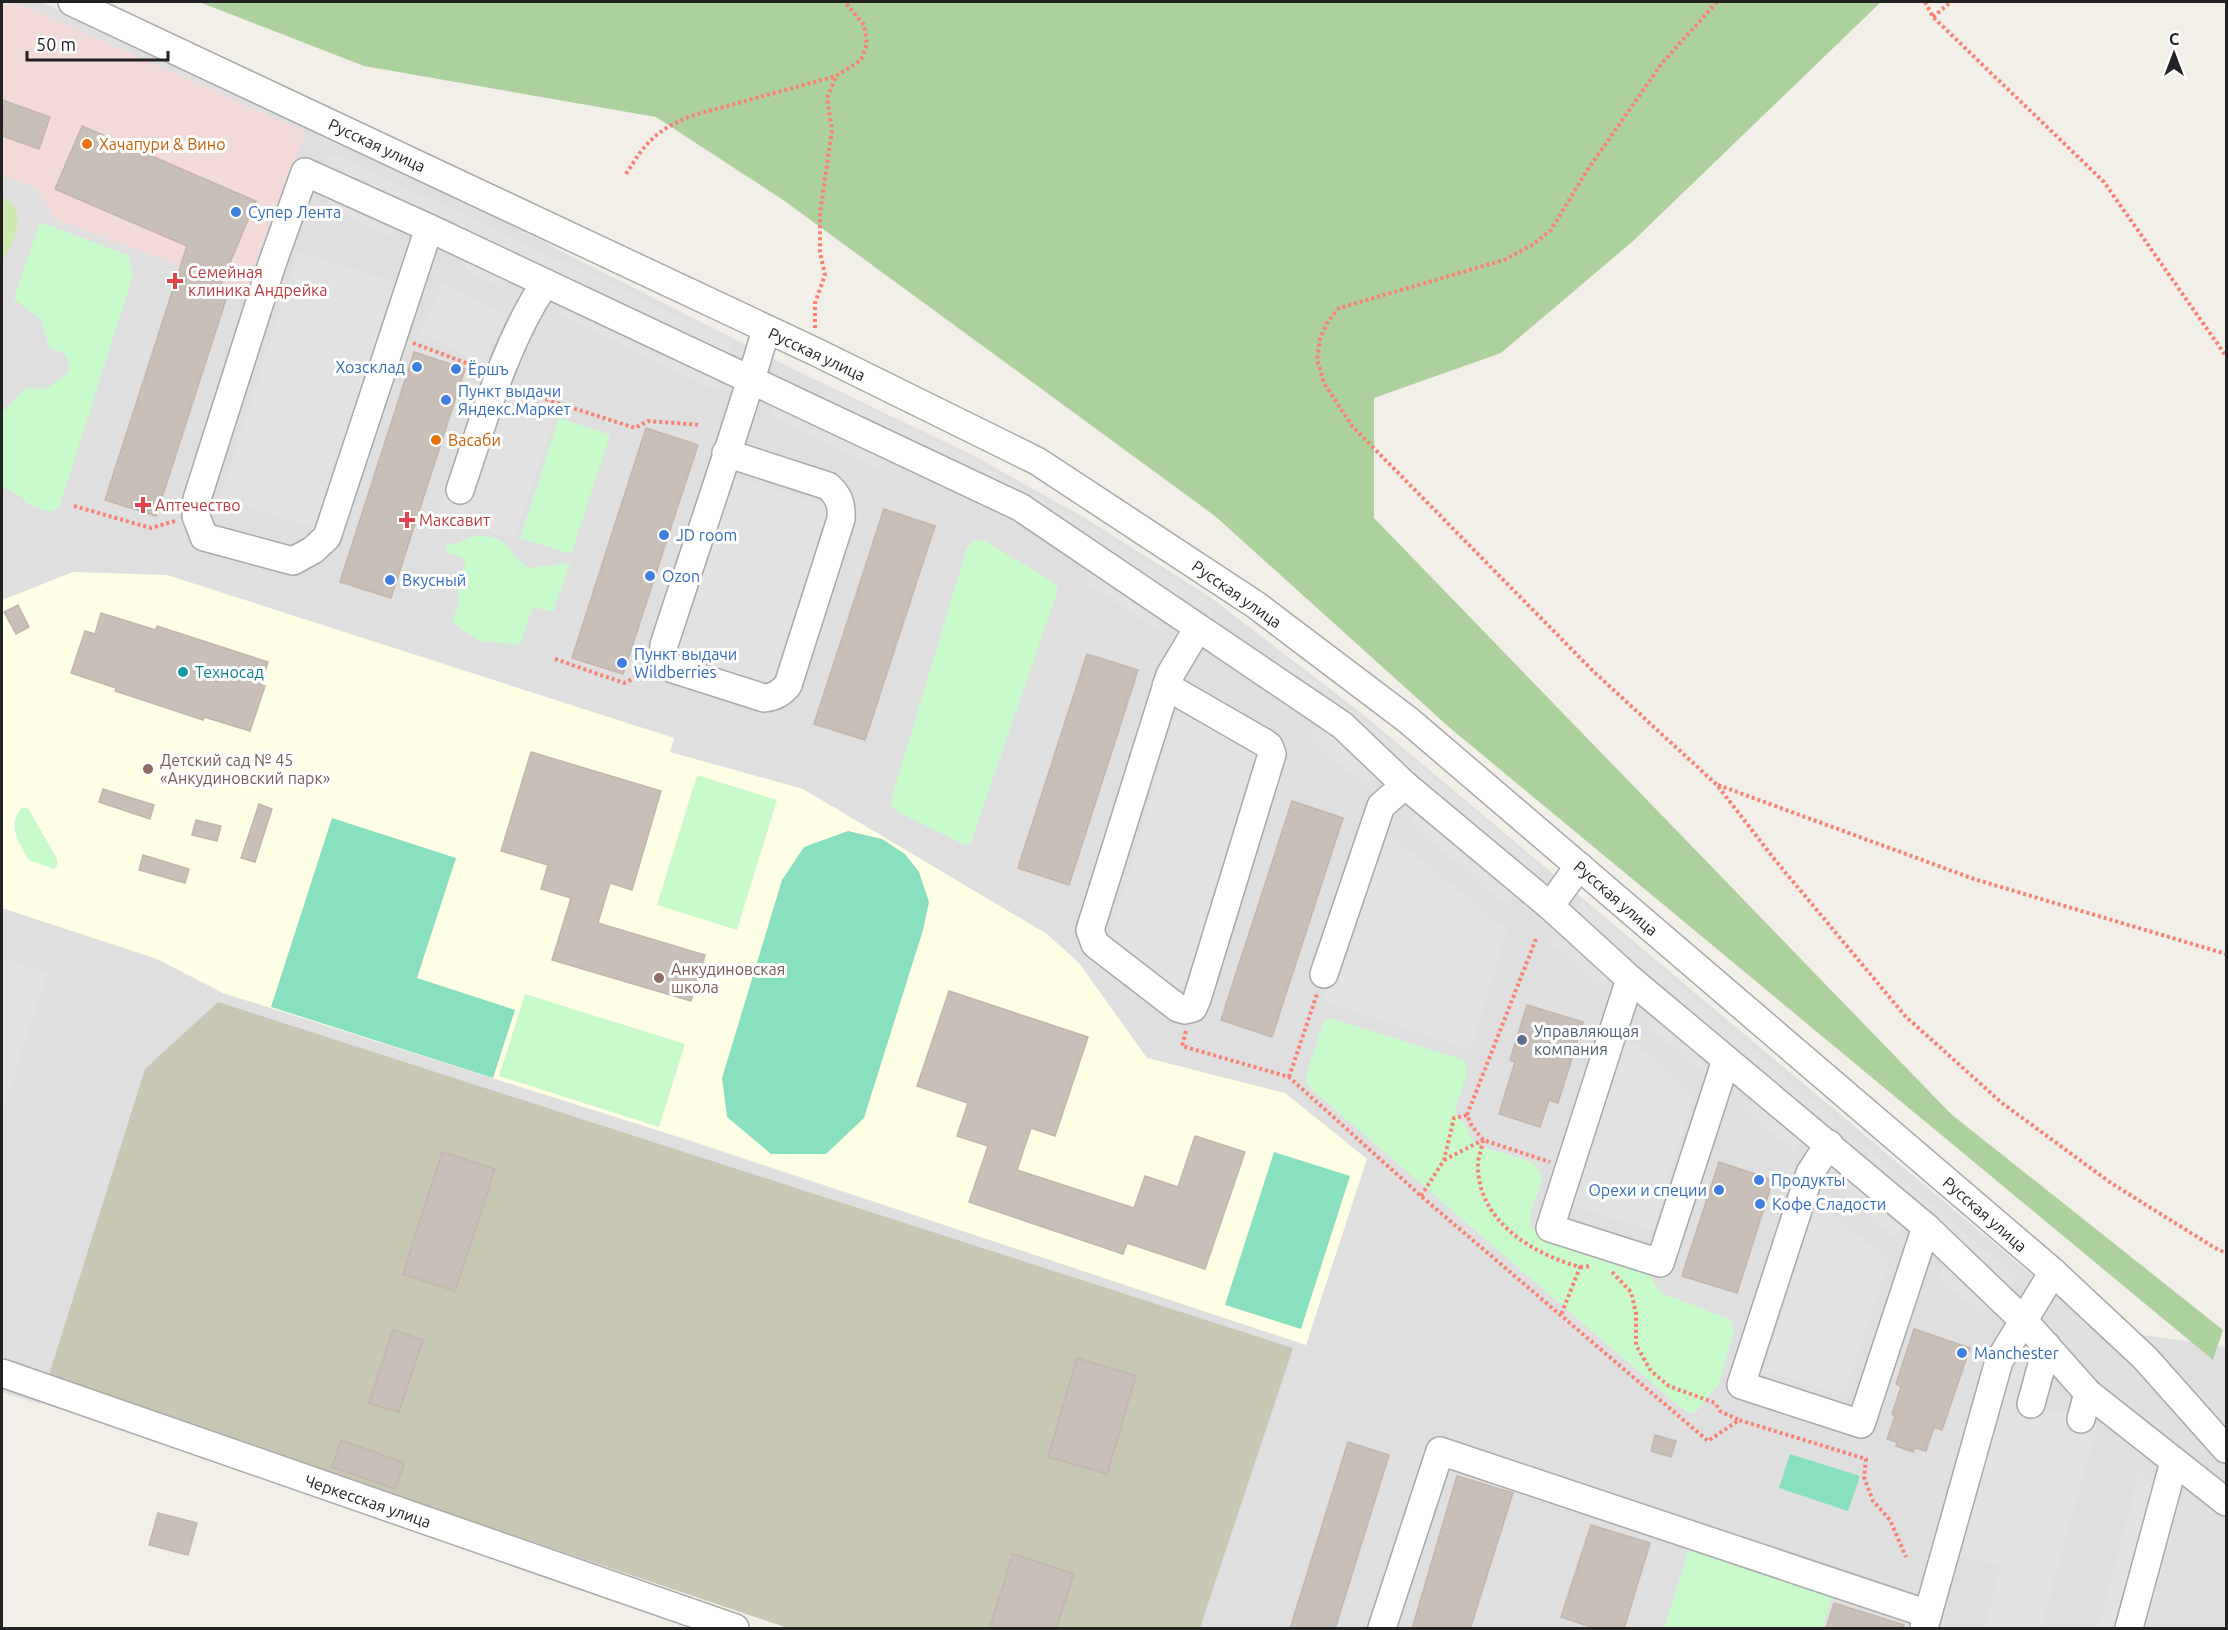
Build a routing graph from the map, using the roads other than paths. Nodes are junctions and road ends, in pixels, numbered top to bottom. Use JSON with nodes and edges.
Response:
{"nodes":[{"id":1,"x":72,"y":2,"type":"edge"},
{"id":2,"x":429,"y":228,"type":"junction"},
{"id":3,"x":545,"y":283,"type":"junction"},
{"id":4,"x":766,"y":330,"type":"junction"},
{"id":5,"x":751,"y":379,"type":"junction"},
{"id":6,"x":726,"y":453,"type":"junction"},
{"id":7,"x":460,"y":490,"type":"dead end"},
{"id":8,"x":1198,"y":627,"type":"junction"},
{"id":9,"x":1166,"y":686,"type":"junction"},
{"id":10,"x":1405,"y":785,"type":"junction"},
{"id":11,"x":1579,"y":866,"type":"junction"},
{"id":12,"x":1550,"y":906,"type":"junction"},
{"id":13,"x":1324,"y":974,"type":"road end"},
{"id":14,"x":1630,"y":979,"type":"junction"},
{"id":15,"x":1726,"y":1060,"type":"junction"},
{"id":16,"x":1829,"y":1144,"type":"junction"},
{"id":17,"x":1926,"y":1227,"type":"junction"},
{"id":18,"x":2053,"y":1272,"type":"junction"},
{"id":19,"x":2024,"y":1321,"type":"junction"},
{"id":20,"x":2047,"y":1346,"type":"junction"},
{"id":21,"x":2,"y":1373,"type":"edge"},
{"id":22,"x":2088,"y":1392,"type":"junction"},
{"id":23,"x":2031,"y":1404,"type":"dead end"},
{"id":24,"x":2081,"y":1419,"type":"dead end"},
{"id":25,"x":2226,"y":1449,"type":"edge"},
{"id":26,"x":2174,"y":1461,"type":"junction"},
{"id":27,"x":2226,"y":1502,"type":"edge"},
{"id":28,"x":1926,"y":1621,"type":"edge"},
{"id":29,"x":735,"y":1629,"type":"edge"},
{"id":30,"x":1382,"y":1629,"type":"edge"},
{"id":31,"x":2129,"y":1629,"type":"edge"}],
"edges":[{"from":1,"to":4,"type":"street","name":"Русская улица"},
{"from":2,"to":2,"type":"street"},
{"from":2,"to":3,"type":"street"},
{"from":3,"to":5,"type":"street"},
{"from":3,"to":7,"type":"street"},
{"from":4,"to":5,"type":"street"},
{"from":4,"to":11,"type":"street","name":"Русская улица"},
{"from":5,"to":6,"type":"street"},
{"from":5,"to":8,"type":"street"},
{"from":6,"to":6,"type":"street"},
{"from":8,"to":9,"type":"street"},
{"from":8,"to":10,"type":"street"},
{"from":9,"to":9,"type":"street"},
{"from":10,"to":12,"type":"street"},
{"from":10,"to":13,"type":"street"},
{"from":11,"to":12,"type":"street"},
{"from":11,"to":18,"type":"street","name":"Русская улица"},
{"from":12,"to":14,"type":"street"},
{"from":14,"to":15,"type":"street"},
{"from":14,"to":15,"type":"street"},
{"from":15,"to":16,"type":"street"},
{"from":16,"to":17,"type":"street"},
{"from":16,"to":17,"type":"street"},
{"from":17,"to":19,"type":"street"},
{"from":18,"to":19,"type":"street"},
{"from":18,"to":25,"type":"street","name":"Русская улица"},
{"from":19,"to":20,"type":"street"},
{"from":19,"to":28,"type":"street"},
{"from":20,"to":22,"type":"street"},
{"from":20,"to":23,"type":"street"},
{"from":21,"to":29,"type":"street","name":"Черкесская улица"},
{"from":22,"to":24,"type":"street"},
{"from":22,"to":26,"type":"street"},
{"from":26,"to":27,"type":"street"},
{"from":26,"to":31,"type":"street"},
{"from":28,"to":30,"type":"street"}]}
